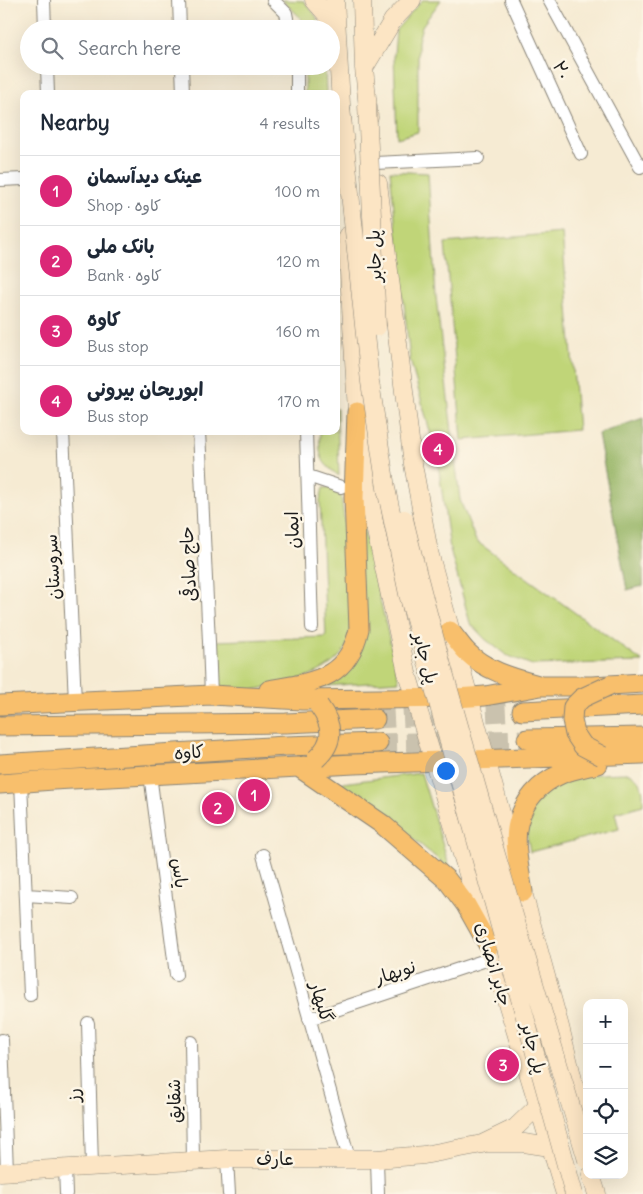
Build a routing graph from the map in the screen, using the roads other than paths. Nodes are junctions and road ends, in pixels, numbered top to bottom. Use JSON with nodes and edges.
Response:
{"nodes":[{"id":1,"x":44,"y":0,"type":"edge"},
{"id":2,"x":179,"y":0,"type":"edge"},
{"id":3,"x":273,"y":0,"type":"edge"},
{"id":4,"x":314,"y":0,"type":"edge"},
{"id":5,"x":335,"y":0,"type":"edge"},
{"id":6,"x":362,"y":0,"type":"edge"},
{"id":7,"x":412,"y":0,"type":"edge"},
{"id":8,"x":511,"y":0,"type":"edge"},
{"id":9,"x":549,"y":0,"type":"edge"},
{"id":10,"x":45,"y":20,"type":"edge"},
{"id":11,"x":180,"y":20,"type":"edge"},
{"id":12,"x":287,"y":20,"type":"edge"},
{"id":13,"x":329,"y":20,"type":"edge"},
{"id":14,"x":336,"y":20,"type":"edge"},
{"id":15,"x":364,"y":68,"type":"junction"},
{"id":16,"x":47,"y":75,"type":"edge"},
{"id":17,"x":182,"y":75,"type":"edge"},
{"id":18,"x":297,"y":75,"type":"edge"},
{"id":19,"x":339,"y":75,"type":"edge"},
{"id":20,"x":48,"y":90,"type":"edge"},
{"id":21,"x":183,"y":90,"type":"edge"},
{"id":22,"x":297,"y":90,"type":"edge"},
{"id":23,"x":367,"y":104,"type":"junction"},
{"id":24,"x":341,"y":108,"type":"junction"},
{"id":25,"x":582,"y":154,"type":"dead end"},
{"id":26,"x":478,"y":158,"type":"dead end"},
{"id":27,"x":375,"y":163,"type":"junction"},
{"id":28,"x":641,"y":166,"type":"edge"},
{"id":29,"x":20,"y":179,"type":"edge"},
{"id":30,"x":0,"y":180,"type":"edge"},
{"id":31,"x":357,"y":412,"type":"junction"},
{"id":32,"x":63,"y":435,"type":"edge"},
{"id":33,"x":199,"y":435,"type":"edge"},
{"id":34,"x":306,"y":435,"type":"edge"},
{"id":35,"x":308,"y":476,"type":"junction"},
{"id":36,"x":340,"y":487,"type":"dead end"},
{"id":37,"x":312,"y":627,"type":"dead end"},
{"id":38,"x":450,"y":631,"type":"junction"},
{"id":39,"x":643,"y":683,"type":"edge"},
{"id":40,"x":542,"y":686,"type":"junction"},
{"id":41,"x":610,"y":686,"type":"junction"},
{"id":42,"x":210,"y":695,"type":"junction"},
{"id":43,"x":240,"y":696,"type":"junction"},
{"id":44,"x":469,"y":697,"type":"junction"},
{"id":45,"x":414,"y":699,"type":"junction"},
{"id":46,"x":2,"y":702,"type":"edge"},
{"id":47,"x":75,"y":702,"type":"junction"},
{"id":48,"x":310,"y":703,"type":"junction"},
{"id":49,"x":643,"y":705,"type":"edge"},
{"id":50,"x":522,"y":711,"type":"tunnel mouth"},
{"id":51,"x":375,"y":719,"type":"tunnel mouth"},
{"id":52,"x":0,"y":726,"type":"edge"},
{"id":53,"x":527,"y":740,"type":"tunnel mouth"},
{"id":54,"x":378,"y":743,"type":"tunnel mouth"},
{"id":55,"x":640,"y":752,"type":"edge"},
{"id":56,"x":602,"y":756,"type":"junction"},
{"id":57,"x":486,"y":760,"type":"junction"},
{"id":58,"x":308,"y":763,"type":"junction"},
{"id":59,"x":433,"y":763,"type":"junction"},
{"id":60,"x":0,"y":764,"type":"edge"},
{"id":61,"x":150,"y":774,"type":"junction"},
{"id":62,"x":21,"y":782,"type":"junction"},
{"id":63,"x":0,"y":784,"type":"edge"},
{"id":64,"x":263,"y":855,"type":"dead end"},
{"id":65,"x":523,"y":892,"type":"junction"},
{"id":66,"x":26,"y":895,"type":"junction"},
{"id":67,"x":72,"y":898,"type":"dead end"},
{"id":68,"x":490,"y":952,"type":"junction"},
{"id":69,"x":176,"y":975,"type":"dead end"},
{"id":70,"x":30,"y":995,"type":"dead end"},
{"id":71,"x":309,"y":1019,"type":"junction"},
{"id":72,"x":88,"y":1023,"type":"dead end"},
{"id":73,"x":2,"y":1040,"type":"dead end"},
{"id":74,"x":191,"y":1042,"type":"dead end"},
{"id":75,"x":538,"y":1106,"type":"junction"},
{"id":76,"x":583,"y":1118,"type":"edge"},
{"id":77,"x":482,"y":1144,"type":"junction"},
{"id":78,"x":550,"y":1147,"type":"junction"},
{"id":79,"x":583,"y":1147,"type":"edge"},
{"id":80,"x":227,"y":1158,"type":"junction"},
{"id":81,"x":349,"y":1158,"type":"junction"},
{"id":82,"x":377,"y":1159,"type":"junction"},
{"id":83,"x":193,"y":1161,"type":"junction"},
{"id":84,"x":92,"y":1167,"type":"junction"},
{"id":85,"x":65,"y":1168,"type":"junction"},
{"id":86,"x":4,"y":1172,"type":"edge"},
{"id":87,"x":592,"y":1179,"type":"edge"},
{"id":88,"x":599,"y":1179,"type":"edge"},
{"id":89,"x":66,"y":1194,"type":"edge"},
{"id":90,"x":229,"y":1194,"type":"edge"},
{"id":91,"x":378,"y":1194,"type":"edge"},
{"id":92,"x":565,"y":1194,"type":"edge"},
{"id":93,"x":574,"y":1194,"type":"edge"},
{"id":94,"x":597,"y":1194,"type":"edge"},
{"id":95,"x":602,"y":1194,"type":"edge"}],
"edges":[{"from":1,"to":10,"type":"street"},
{"from":2,"to":11,"type":"street"},
{"from":3,"to":12,"type":"street"},
{"from":4,"to":13,"type":"main road"},
{"from":5,"to":14,"type":"main road"},
{"from":6,"to":15,"type":"main road"},
{"from":7,"to":15,"type":"main road"},
{"from":8,"to":25,"type":"street","name":"۲۰"},
{"from":9,"to":28,"type":"street"},
{"from":15,"to":23,"type":"main road"},
{"from":16,"to":20,"type":"street"},
{"from":17,"to":21,"type":"street"},
{"from":18,"to":22,"type":"street"},
{"from":19,"to":24,"type":"main road"},
{"from":23,"to":27,"type":"main road"},
{"from":23,"to":79,"type":"main road","name":"پل جابر","bridge":true},
{"from":24,"to":31,"type":"main road","name":"جابر انصاری"},
{"from":24,"to":93,"type":"main road","name":"پل جابر","bridge":true},
{"from":26,"to":27,"type":"street"},
{"from":27,"to":38,"type":"main road"},
{"from":29,"to":30,"type":"street"},
{"from":31,"to":43,"type":"main road"},
{"from":31,"to":45,"type":"main road","name":"جابر انصاری"},
{"from":32,"to":47,"type":"street","name":"سروستان"},
{"from":33,"to":42,"type":"street","name":"حاج صادقی"},
{"from":34,"to":35,"type":"street","name":"ایمان"},
{"from":35,"to":36,"type":"street"},
{"from":35,"to":37,"type":"street","name":"ایمان"},
{"from":38,"to":40,"type":"main road"},
{"from":38,"to":44,"type":"main road"},
{"from":39,"to":41,"type":"main road"},
{"from":40,"to":41,"type":"main road"},
{"from":40,"to":44,"type":"main road"},
{"from":41,"to":56,"type":"main road","bridge":true},
{"from":42,"to":43,"type":"main road"},
{"from":42,"to":47,"type":"main road"},
{"from":43,"to":48,"type":"main road"},
{"from":44,"to":45,"type":"main road"},
{"from":44,"to":57,"type":"main road"},
{"from":45,"to":48,"type":"main road"},
{"from":45,"to":59,"type":"main road","name":"جابر انصاری"},
{"from":46,"to":47,"type":"main road"},
{"from":48,"to":58,"type":"main road","bridge":true},
{"from":49,"to":50,"type":"main road"},
{"from":51,"to":52,"type":"main road","name":"کاوه"},
{"from":53,"to":55,"type":"main road"},
{"from":54,"to":60,"type":"main road","name":"کاوه"},
{"from":55,"to":56,"type":"main road"},
{"from":55,"to":65,"type":"main road"},
{"from":56,"to":57,"type":"main road"},
{"from":57,"to":59,"type":"main road"},
{"from":57,"to":65,"type":"main road"},
{"from":58,"to":59,"type":"main road"},
{"from":58,"to":61,"type":"main road"},
{"from":58,"to":68,"type":"main road"},
{"from":59,"to":68,"type":"main road","name":"جابر انصاری"},
{"from":61,"to":62,"type":"main road"},
{"from":61,"to":69,"type":"street","name":"یاس"},
{"from":62,"to":63,"type":"main road"},
{"from":62,"to":66,"type":"street"},
{"from":64,"to":71,"type":"street","name":"گلبهار"},
{"from":65,"to":76,"type":"main road"},
{"from":66,"to":67,"type":"street"},
{"from":66,"to":70,"type":"street"},
{"from":68,"to":71,"type":"street","name":"نوبهار"},
{"from":68,"to":75,"type":"main road","name":"جابر انصاری"},
{"from":71,"to":81,"type":"street","name":"گلبهار"},
{"from":72,"to":84,"type":"street","name":"رز"},
{"from":73,"to":86,"type":"street"},
{"from":74,"to":83,"type":"street","name":"شقایق"},
{"from":75,"to":77,"type":"main road","name":"عارف"},
{"from":75,"to":78,"type":"main road","name":"جابر انصاری"},
{"from":77,"to":78,"type":"main road"},
{"from":77,"to":82,"type":"main road","name":"عارف"},
{"from":78,"to":92,"type":"main road","name":"جابر انصاری"},
{"from":80,"to":81,"type":"main road","name":"عارف"},
{"from":80,"to":83,"type":"main road","name":"عارف"},
{"from":80,"to":90,"type":"street"},
{"from":81,"to":82,"type":"main road","name":"عارف"},
{"from":82,"to":91,"type":"street"},
{"from":83,"to":84,"type":"main road","name":"عارف"},
{"from":84,"to":85,"type":"main road","name":"عارف"},
{"from":85,"to":86,"type":"main road","name":"عارف"},
{"from":85,"to":89,"type":"street"},
{"from":87,"to":94,"type":"main road"},
{"from":88,"to":95,"type":"main road"}]}
